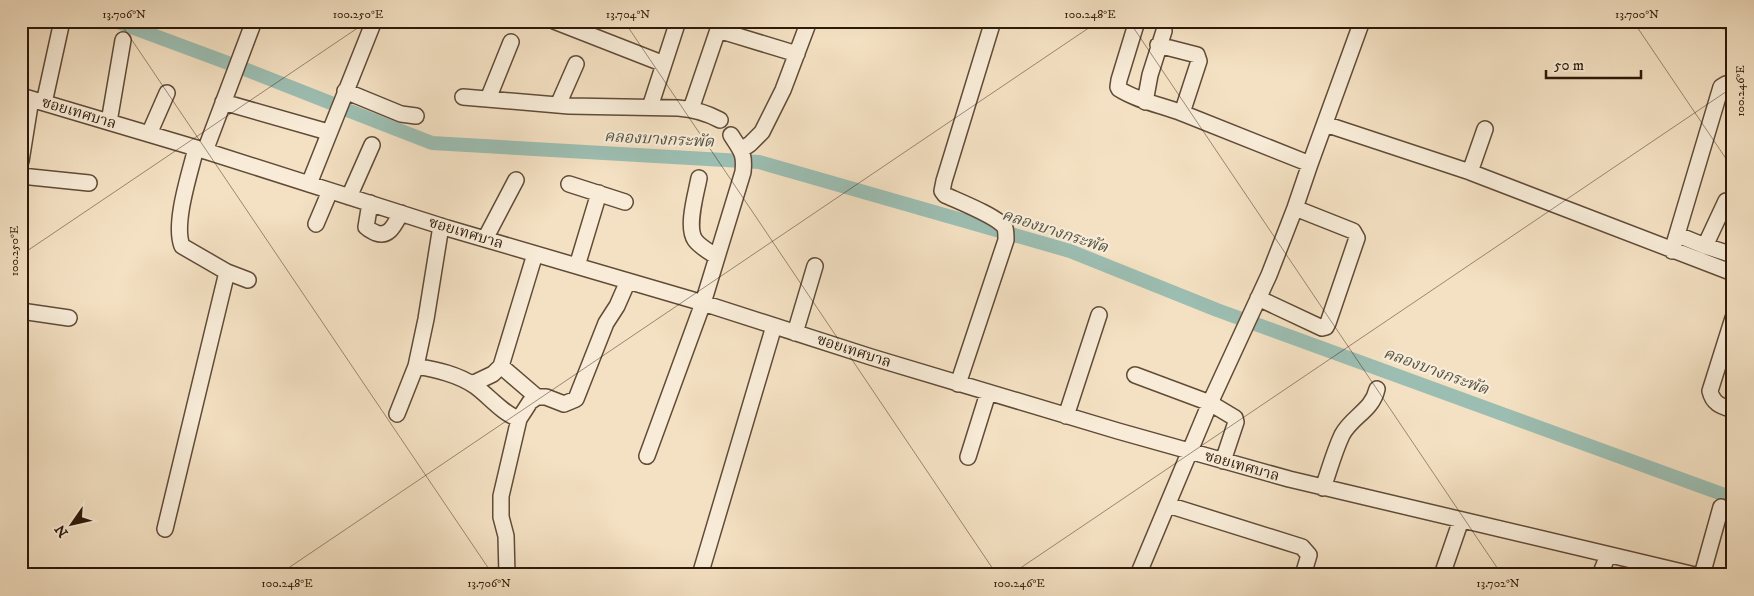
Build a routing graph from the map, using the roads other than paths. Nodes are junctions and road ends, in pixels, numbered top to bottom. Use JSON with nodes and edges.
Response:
{"nodes":[{"id":1,"x":62,"y":21,"type":"edge"},
{"id":2,"x":254,"y":21,"type":"edge"},
{"id":3,"x":374,"y":21,"type":"edge"},
{"id":4,"x":554,"y":21,"type":"edge"},
{"id":5,"x":678,"y":21,"type":"edge"},
{"id":6,"x":809,"y":21,"type":"edge"},
{"id":7,"x":993,"y":21,"type":"edge"},
{"id":8,"x":1137,"y":21,"type":"edge"},
{"id":9,"x":1362,"y":21,"type":"edge"},
{"id":10,"x":719,"y":26,"type":"edge"},
{"id":11,"x":123,"y":40,"type":"dead end"},
{"id":12,"x":512,"y":42,"type":"dead end"},
{"id":13,"x":796,"y":54,"type":"junction"},
{"id":14,"x":576,"y":64,"type":"dead end"},
{"id":15,"x":664,"y":64,"type":"junction"},
{"id":16,"x":1733,"y":85,"type":"edge"},
{"id":17,"x":346,"y":91,"type":"junction"},
{"id":18,"x":167,"y":93,"type":"dead end"},
{"id":19,"x":462,"y":97,"type":"dead end"},
{"id":20,"x":32,"y":99,"type":"edge"},
{"id":21,"x":488,"y":99,"type":"junction"},
{"id":22,"x":223,"y":102,"type":"junction"},
{"id":23,"x":1145,"y":102,"type":"junction"},
{"id":24,"x":558,"y":105,"type":"junction"},
{"id":25,"x":650,"y":107,"type":"junction"},
{"id":26,"x":691,"y":109,"type":"junction"},
{"id":27,"x":1182,"y":113,"type":"junction"},
{"id":28,"x":416,"y":116,"type":"dead end"},
{"id":29,"x":720,"y":120,"type":"dead end"},
{"id":30,"x":109,"y":122,"type":"junction"},
{"id":31,"x":1325,"y":124,"type":"junction"},
{"id":32,"x":1485,"y":130,"type":"dead end"},
{"id":33,"x":328,"y":132,"type":"junction"},
{"id":34,"x":149,"y":134,"type":"junction"},
{"id":35,"x":731,"y":135,"type":"dead end"},
{"id":36,"x":372,"y":145,"type":"dead end"},
{"id":37,"x":201,"y":150,"type":"junction"},
{"id":38,"x":743,"y":160,"type":"junction"},
{"id":39,"x":21,"y":161,"type":"edge"},
{"id":40,"x":1310,"y":164,"type":"junction"},
{"id":41,"x":1470,"y":172,"type":"junction"},
{"id":42,"x":21,"y":176,"type":"edge"},
{"id":43,"x":699,"y":178,"type":"dead end"},
{"id":44,"x":516,"y":180,"type":"dead end"},
{"id":45,"x":89,"y":183,"type":"dead end"},
{"id":46,"x":309,"y":184,"type":"junction"},
{"id":47,"x":569,"y":184,"type":"dead end"},
{"id":48,"x":330,"y":191,"type":"junction"},
{"id":49,"x":599,"y":193,"type":"junction"},
{"id":50,"x":350,"y":197,"type":"junction"},
{"id":51,"x":1726,"y":201,"type":"dead end"},
{"id":52,"x":625,"y":202,"type":"dead end"},
{"id":53,"x":370,"y":203,"type":"junction"},
{"id":54,"x":1296,"y":208,"type":"junction"},
{"id":55,"x":401,"y":213,"type":"junction"},
{"id":56,"x":316,"y":224,"type":"dead end"},
{"id":57,"x":441,"y":226,"type":"junction"},
{"id":58,"x":1678,"y":235,"type":"junction"},
{"id":59,"x":485,"y":239,"type":"junction"},
{"id":60,"x":1705,"y":246,"type":"junction"},
{"id":61,"x":1672,"y":251,"type":"junction"},
{"id":62,"x":535,"y":254,"type":"junction"},
{"id":63,"x":1733,"y":255,"type":"edge"},
{"id":64,"x":717,"y":256,"type":"junction"},
{"id":65,"x":577,"y":266,"type":"junction"},
{"id":66,"x":815,"y":266,"type":"dead end"},
{"id":67,"x":227,"y":272,"type":"junction"},
{"id":68,"x":1733,"y":273,"type":"edge"},
{"id":69,"x":248,"y":280,"type":"dead end"},
{"id":70,"x":628,"y":281,"type":"junction"},
{"id":71,"x":1258,"y":298,"type":"junction"},
{"id":72,"x":703,"y":303,"type":"junction"},
{"id":73,"x":21,"y":311,"type":"edge"},
{"id":74,"x":1099,"y":315,"type":"dead end"},
{"id":75,"x":69,"y":318,"type":"dead end"},
{"id":76,"x":1733,"y":318,"type":"edge"},
{"id":77,"x":774,"y":326,"type":"junction"},
{"id":78,"x":795,"y":333,"type":"junction"},
{"id":79,"x":416,"y":366,"type":"junction"},
{"id":80,"x":501,"y":366,"type":"junction"},
{"id":81,"x":1134,"y":375,"type":"dead end"},
{"id":82,"x":472,"y":384,"type":"junction"},
{"id":83,"x":958,"y":384,"type":"junction"},
{"id":84,"x":1377,"y":389,"type":"dead end"},
{"id":85,"x":988,"y":393,"type":"junction"},
{"id":86,"x":537,"y":397,"type":"junction"},
{"id":87,"x":1210,"y":403,"type":"junction"},
{"id":88,"x":1733,"y":410,"type":"edge"},
{"id":89,"x":397,"y":414,"type":"dead end"},
{"id":90,"x":1066,"y":416,"type":"junction"},
{"id":91,"x":520,"y":419,"type":"junction"},
{"id":92,"x":1190,"y":451,"type":"junction"},
{"id":93,"x":647,"y":456,"type":"dead end"},
{"id":94,"x":968,"y":458,"type":"dead end"},
{"id":95,"x":1223,"y":461,"type":"junction"},
{"id":96,"x":1322,"y":488,"type":"junction"},
{"id":97,"x":1168,"y":505,"type":"junction"},
{"id":98,"x":1721,"y":507,"type":"dead end"},
{"id":99,"x":1461,"y":520,"type":"junction"},
{"id":100,"x":165,"y":529,"type":"dead end"},
{"id":101,"x":1608,"y":555,"type":"junction"},
{"id":102,"x":1661,"y":571,"type":"edge"},
{"id":103,"x":507,"y":575,"type":"edge"},
{"id":104,"x":700,"y":575,"type":"edge"},
{"id":105,"x":1138,"y":575,"type":"edge"},
{"id":106,"x":1303,"y":575,"type":"edge"},
{"id":107,"x":1442,"y":575,"type":"edge"},
{"id":108,"x":1600,"y":575,"type":"edge"},
{"id":109,"x":1694,"y":575,"type":"edge"},
{"id":110,"x":1702,"y":575,"type":"edge"}],
"edges":[{"from":1,"to":20,"type":"street"},
{"from":2,"to":22,"type":"street"},
{"from":3,"to":17,"type":"street"},
{"from":4,"to":15,"type":"street"},
{"from":5,"to":15,"type":"street"},
{"from":6,"to":13,"type":"street"},
{"from":7,"to":83,"type":"street"},
{"from":8,"to":23,"type":"street"},
{"from":9,"to":31,"type":"street"},
{"from":10,"to":13,"type":"street"},
{"from":10,"to":26,"type":"street"},
{"from":11,"to":30,"type":"street"},
{"from":12,"to":21,"type":"street"},
{"from":13,"to":38,"type":"street"},
{"from":14,"to":24,"type":"street"},
{"from":15,"to":25,"type":"street"},
{"from":16,"to":58,"type":"street"},
{"from":17,"to":28,"type":"street"},
{"from":17,"to":33,"type":"street"},
{"from":18,"to":34,"type":"street"},
{"from":19,"to":21,"type":"street"},
{"from":20,"to":30,"type":"street","name":"ซอยเทศบาล"},
{"from":20,"to":39,"type":"street"},
{"from":21,"to":24,"type":"street"},
{"from":22,"to":33,"type":"street"},
{"from":22,"to":37,"type":"street"},
{"from":23,"to":27,"type":"street"},
{"from":23,"to":27,"type":"street"},
{"from":24,"to":25,"type":"street"},
{"from":25,"to":26,"type":"street"},
{"from":26,"to":29,"type":"street"},
{"from":27,"to":40,"type":"street"},
{"from":30,"to":34,"type":"street","name":"ซอยเทศบาล"},
{"from":31,"to":40,"type":"street"},
{"from":31,"to":41,"type":"street"},
{"from":32,"to":41,"type":"street"},
{"from":33,"to":46,"type":"street"},
{"from":34,"to":37,"type":"street","name":"ซอยเทศบาล"},
{"from":35,"to":38,"type":"street"},
{"from":36,"to":50,"type":"street"},
{"from":37,"to":46,"type":"street","name":"ซอยเทศบาล"},
{"from":37,"to":67,"type":"street"},
{"from":38,"to":64,"type":"street"},
{"from":40,"to":54,"type":"street"},
{"from":41,"to":61,"type":"street"},
{"from":42,"to":45,"type":"street"},
{"from":43,"to":64,"type":"street"},
{"from":44,"to":59,"type":"street"},
{"from":46,"to":48,"type":"street","name":"ซอยเทศบาล"},
{"from":47,"to":49,"type":"street"},
{"from":48,"to":50,"type":"street","name":"ซอยเทศบาล"},
{"from":48,"to":56,"type":"street"},
{"from":49,"to":52,"type":"street"},
{"from":49,"to":65,"type":"street"},
{"from":50,"to":53,"type":"street","name":"ซอยเทศบาล"},
{"from":51,"to":60,"type":"street"},
{"from":53,"to":55,"type":"street","name":"ซอยเทศบาล"},
{"from":53,"to":55,"type":"street"},
{"from":54,"to":71,"type":"street"},
{"from":54,"to":71,"type":"street"},
{"from":55,"to":57,"type":"street","name":"ซอยเทศบาล"},
{"from":57,"to":59,"type":"street","name":"ซอยเทศบาล"},
{"from":57,"to":79,"type":"street"},
{"from":58,"to":60,"type":"street"},
{"from":58,"to":61,"type":"street"},
{"from":59,"to":62,"type":"street","name":"ซอยเทศบาล"},
{"from":60,"to":63,"type":"street"},
{"from":61,"to":68,"type":"street"},
{"from":62,"to":65,"type":"street","name":"ซอยเทศบาล"},
{"from":62,"to":80,"type":"street"},
{"from":64,"to":72,"type":"street"},
{"from":65,"to":70,"type":"street","name":"ซอยเทศบาล"},
{"from":66,"to":78,"type":"street"},
{"from":67,"to":69,"type":"street"},
{"from":67,"to":100,"type":"street"},
{"from":70,"to":72,"type":"street","name":"ซอยเทศบาล"},
{"from":70,"to":86,"type":"street"},
{"from":71,"to":87,"type":"street"},
{"from":72,"to":77,"type":"street","name":"ซอยเทศบาล"},
{"from":72,"to":93,"type":"street"},
{"from":73,"to":75,"type":"street"},
{"from":74,"to":90,"type":"street"},
{"from":76,"to":88,"type":"street"},
{"from":77,"to":78,"type":"street","name":"ซอยเทศบาล"},
{"from":77,"to":104,"type":"street"},
{"from":78,"to":83,"type":"street","name":"ซอยเทศบาล"},
{"from":79,"to":82,"type":"street"},
{"from":79,"to":89,"type":"street"},
{"from":80,"to":82,"type":"street"},
{"from":80,"to":86,"type":"street"},
{"from":81,"to":87,"type":"street"},
{"from":82,"to":91,"type":"street"},
{"from":83,"to":85,"type":"street","name":"ซอยเทศบาล"},
{"from":84,"to":96,"type":"street"},
{"from":85,"to":90,"type":"street","name":"ซอยเทศบาล"},
{"from":85,"to":94,"type":"street"},
{"from":86,"to":91,"type":"street"},
{"from":87,"to":92,"type":"street"},
{"from":87,"to":95,"type":"street"},
{"from":90,"to":92,"type":"street","name":"ซอยเทศบาล"},
{"from":91,"to":103,"type":"street"},
{"from":92,"to":95,"type":"street","name":"ซอยเทศบาล"},
{"from":92,"to":97,"type":"street"},
{"from":95,"to":96,"type":"street","name":"ซอยเทศบาล"},
{"from":96,"to":99,"type":"street","name":"ซอยเทศบาล"},
{"from":97,"to":105,"type":"street"},
{"from":97,"to":106,"type":"street"},
{"from":98,"to":110,"type":"street"},
{"from":99,"to":101,"type":"street","name":"ซอยเทศบาล"},
{"from":99,"to":107,"type":"street"},
{"from":101,"to":102,"type":"street","name":"ซอยเทศบาล"},
{"from":101,"to":108,"type":"street"},
{"from":102,"to":109,"type":"street","name":"ซอยเทศบาล"}]}
